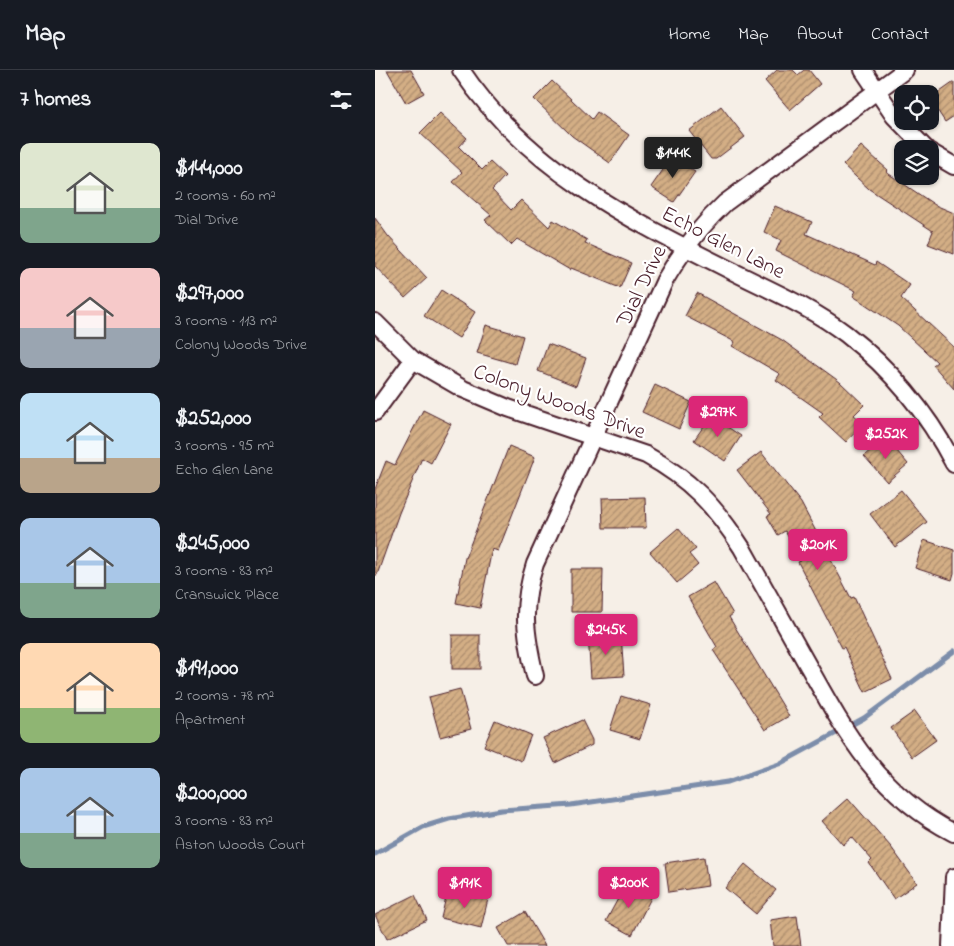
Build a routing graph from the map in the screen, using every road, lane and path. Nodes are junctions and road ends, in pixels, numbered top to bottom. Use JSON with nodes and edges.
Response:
{"nodes":[{"id":1,"x":461,"y":70,"type":"edge"},
{"id":2,"x":863,"y":70,"type":"edge"},
{"id":3,"x":905,"y":70,"type":"edge"},
{"id":4,"x":877,"y":91,"type":"junction"},
{"id":5,"x":917,"y":140,"type":"edge"},
{"id":6,"x":939,"y":157,"type":"edge"},
{"id":7,"x":954,"y":166,"type":"edge"},
{"id":8,"x":685,"y":246,"type":"junction"},
{"id":9,"x":375,"y":322,"type":"edge"},
{"id":10,"x":413,"y":360,"type":"junction"},
{"id":11,"x":375,"y":412,"type":"edge"},
{"id":12,"x":593,"y":437,"type":"junction"},
{"id":13,"x":954,"y":464,"type":"edge"},
{"id":14,"x":535,"y":676,"type":"dead end"},
{"id":15,"x":954,"y":833,"type":"edge"},
{"id":16,"x":954,"y":877,"type":"edge"},
{"id":17,"x":951,"y":946,"type":"edge"}],
"edges":[{"from":1,"to":8,"type":"street","name":"Echo Glen Lane"},
{"from":2,"to":4,"type":"street"},
{"from":3,"to":4,"type":"street","name":"Dial Drive"},
{"from":4,"to":5,"type":"street"},
{"from":4,"to":8,"type":"street","name":"Dial Drive"},
{"from":6,"to":7,"type":"street"},
{"from":8,"to":12,"type":"street","name":"Dial Drive"},
{"from":8,"to":13,"type":"street","name":"Echo Glen Lane"},
{"from":9,"to":10,"type":"street","name":"Colony Woods Drive"},
{"from":10,"to":11,"type":"street"},
{"from":10,"to":12,"type":"street","name":"Colony Woods Drive"},
{"from":12,"to":14,"type":"street","name":"Dial Drive"},
{"from":12,"to":15,"type":"street","name":"Colony Woods Drive"},
{"from":16,"to":17,"type":"street"}]}
